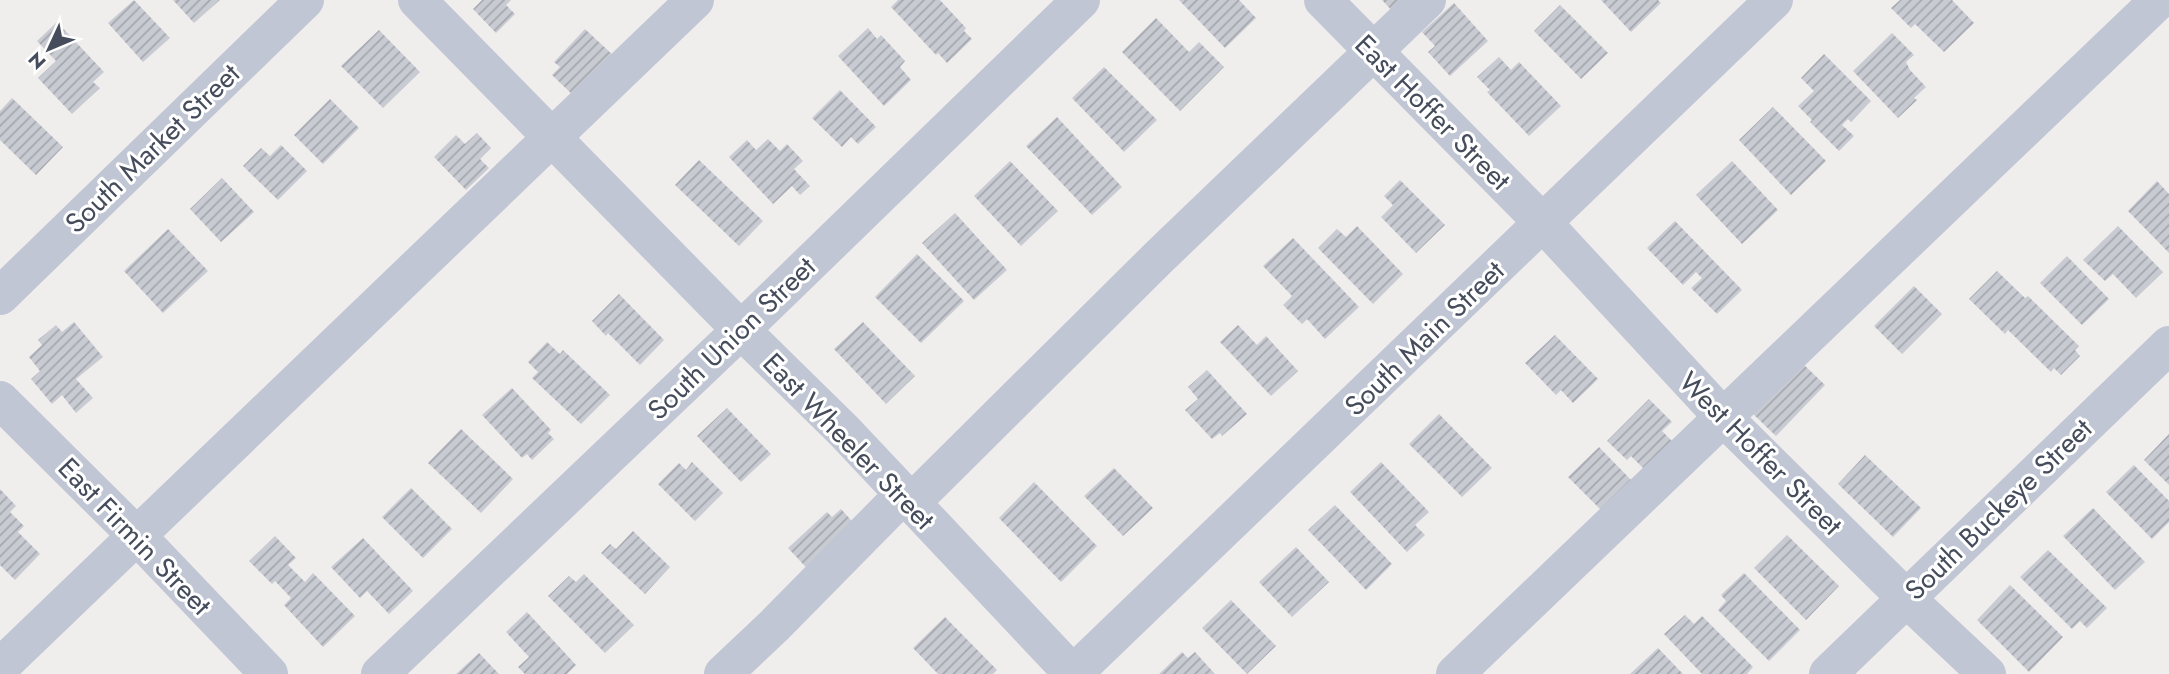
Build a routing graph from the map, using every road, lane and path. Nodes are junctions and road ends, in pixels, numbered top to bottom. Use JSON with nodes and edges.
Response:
{"nodes":[{"id":1,"x":304,"y":0,"type":"edge"},
{"id":2,"x":417,"y":0,"type":"edge"},
{"id":3,"x":695,"y":0,"type":"edge"},
{"id":4,"x":1081,"y":0,"type":"edge"},
{"id":5,"x":1323,"y":0,"type":"edge"},
{"id":6,"x":1427,"y":0,"type":"edge"},
{"id":7,"x":1774,"y":0,"type":"edge"},
{"id":8,"x":2159,"y":0,"type":"edge"},
{"id":9,"x":1374,"y":52,"type":"junction"},
{"id":10,"x":551,"y":136,"type":"junction"},
{"id":11,"x":1544,"y":223,"type":"junction"},
{"id":12,"x":0,"y":296,"type":"edge"},
{"id":13,"x":741,"y":330,"type":"junction"},
{"id":14,"x":2169,"y":345,"type":"edge"},
{"id":15,"x":0,"y":400,"type":"edge"},
{"id":16,"x":1722,"y":416,"type":"junction"},
{"id":17,"x":907,"y":499,"type":"junction"},
{"id":18,"x":137,"y":536,"type":"junction"},
{"id":19,"x":1906,"y":598,"type":"junction"},
{"id":20,"x":0,"y":667,"type":"edge"},
{"id":21,"x":269,"y":674,"type":"edge"},
{"id":22,"x":380,"y":674,"type":"edge"},
{"id":23,"x":723,"y":674,"type":"edge"},
{"id":24,"x":1073,"y":674,"type":"edge"},
{"id":25,"x":1455,"y":674,"type":"edge"},
{"id":26,"x":1828,"y":674,"type":"edge"},
{"id":27,"x":1987,"y":674,"type":"edge"}],
"edges":[{"from":1,"to":12,"type":"street","name":"South Market Street"},
{"from":2,"to":10,"type":"street","name":"East Wheeler Street"},
{"from":3,"to":10,"type":"street"},
{"from":4,"to":13,"type":"street","name":"South Union Street"},
{"from":5,"to":9,"type":"street","name":"East Hoffer Street"},
{"from":6,"to":9,"type":"street"},
{"from":7,"to":11,"type":"street","name":"South Main Street"},
{"from":8,"to":16,"type":"street"},
{"from":9,"to":11,"type":"street","name":"East Hoffer Street"},
{"from":9,"to":17,"type":"street"},
{"from":10,"to":13,"type":"street","name":"East Wheeler Street"},
{"from":10,"to":18,"type":"street"},
{"from":11,"to":16,"type":"street","name":"West Hoffer Street"},
{"from":11,"to":24,"type":"street","name":"South Main Street"},
{"from":13,"to":17,"type":"street","name":"East Wheeler Street"},
{"from":13,"to":22,"type":"street","name":"South Union Street"},
{"from":14,"to":19,"type":"street","name":"South Buckeye Street"},
{"from":15,"to":18,"type":"street","name":"East Firmin Street"},
{"from":16,"to":19,"type":"street","name":"West Hoffer Street"},
{"from":16,"to":25,"type":"street"},
{"from":17,"to":23,"type":"street"},
{"from":17,"to":24,"type":"street","name":"East Wheeler Street"},
{"from":18,"to":20,"type":"street"},
{"from":18,"to":21,"type":"street","name":"East Firmin Street"},
{"from":19,"to":26,"type":"street","name":"South Buckeye Street"},
{"from":19,"to":27,"type":"street","name":"West Hoffer Street"}]}
